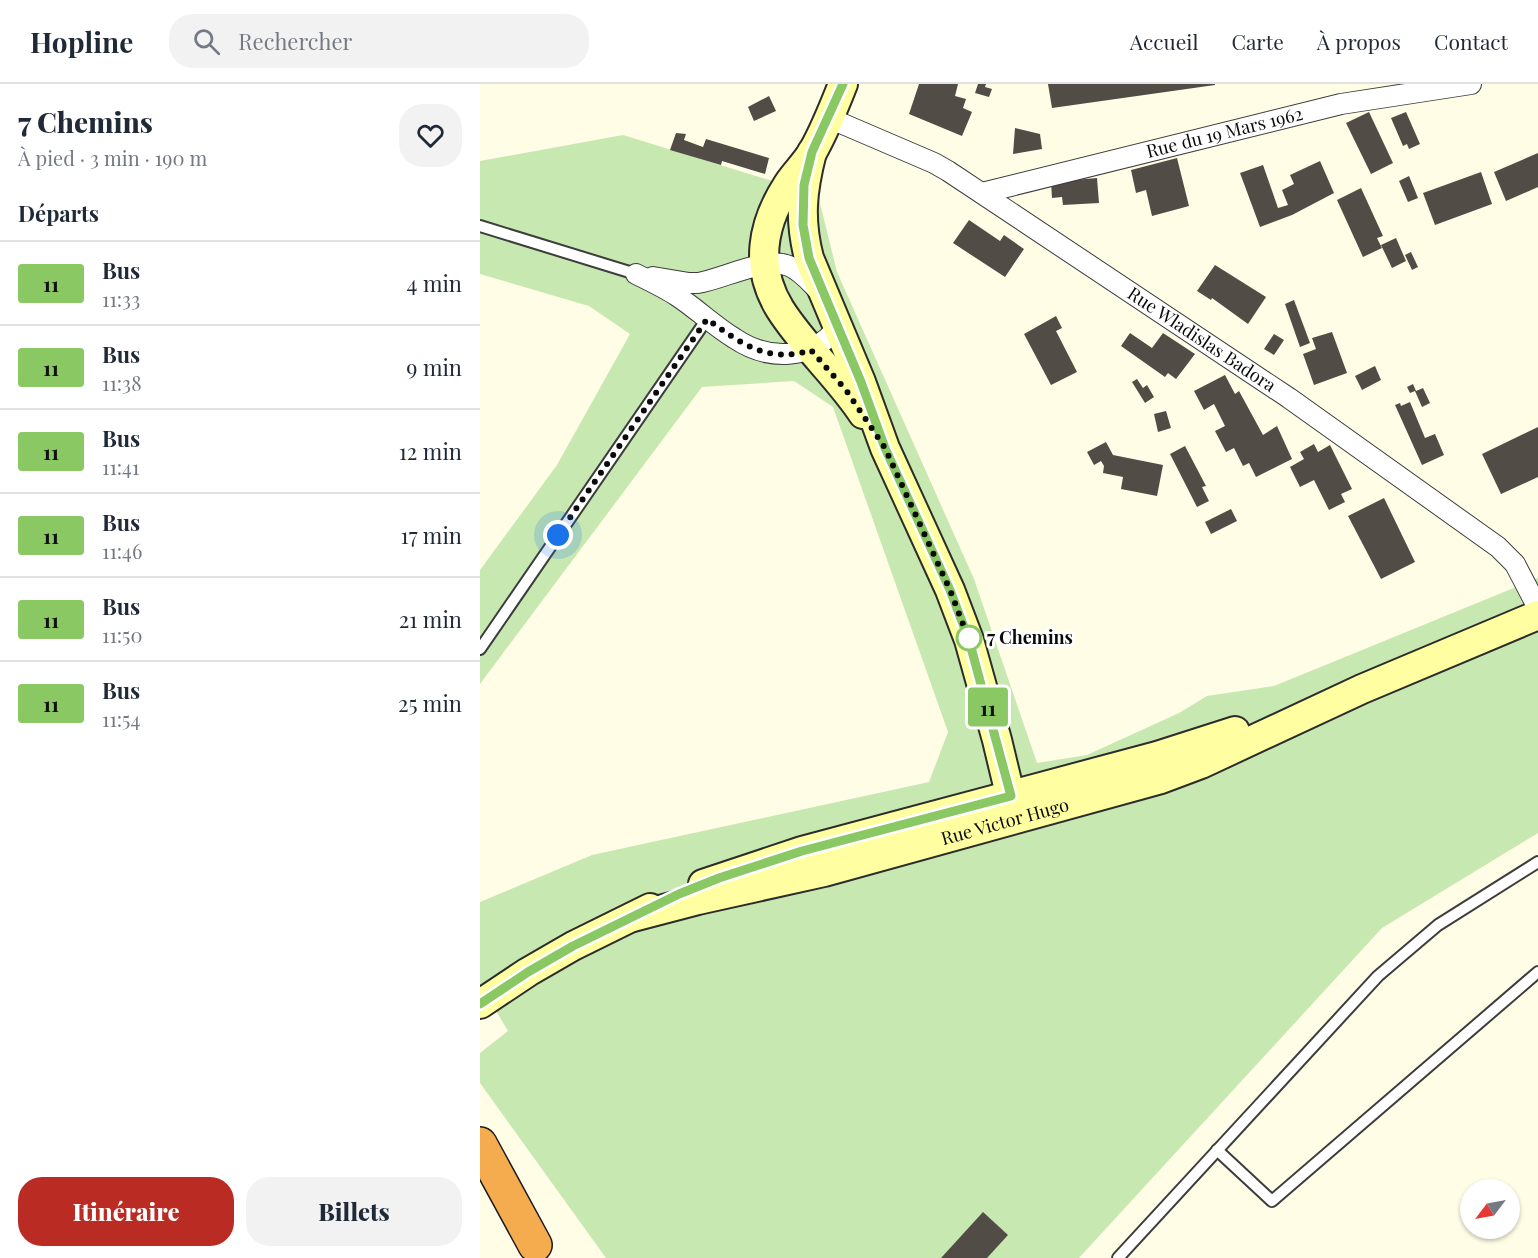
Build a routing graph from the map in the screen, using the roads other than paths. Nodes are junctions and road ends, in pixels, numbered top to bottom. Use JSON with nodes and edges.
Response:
{"nodes":[{"id":1,"x":843,"y":84,"type":"edge"},
{"id":2,"x":1471,"y":84,"type":"edge"},
{"id":3,"x":829,"y":118,"type":"junction"},
{"id":4,"x":812,"y":152,"type":"junction"},
{"id":5,"x":982,"y":193,"type":"junction"},
{"id":6,"x":480,"y":226,"type":"edge"},
{"id":7,"x":764,"y":265,"type":"junction"},
{"id":8,"x":636,"y":274,"type":"junction"},
{"id":9,"x":826,"y":299,"type":"junction"},
{"id":10,"x":707,"y":319,"type":"junction"},
{"id":11,"x":838,"y":327,"type":"junction"},
{"id":12,"x":811,"y":350,"type":"junction"},
{"id":13,"x":885,"y":448,"type":"junction"},
{"id":14,"x":1538,"y":608,"type":"edge"},
{"id":15,"x":1538,"y":615,"type":"edge"},
{"id":16,"x":480,"y":649,"type":"edge"},
{"id":17,"x":1013,"y":808,"type":"junction"},
{"id":18,"x":1538,"y":862,"type":"edge"},
{"id":19,"x":1538,"y":972,"type":"edge"},
{"id":20,"x":481,"y":1004,"type":"edge"},
{"id":21,"x":480,"y":1144,"type":"edge"},
{"id":22,"x":1217,"y":1150,"type":"junction"},
{"id":23,"x":480,"y":1169,"type":"edge"},
{"id":24,"x":540,"y":1252,"type":"edge"},
{"id":25,"x":1118,"y":1258,"type":"edge"}],
"edges":[{"from":1,"to":3,"type":"main road"},
{"from":2,"to":5,"type":"street","name":"Rue du 19 Mars 1962"},
{"from":3,"to":4,"type":"main road"},
{"from":3,"to":5,"type":"street","name":"Rue Wladislas Badora"},
{"from":4,"to":7,"type":"main road"},
{"from":4,"to":9,"type":"main road"},
{"from":5,"to":14,"type":"street","name":"Rue Wladislas Badora"},
{"from":6,"to":8,"type":"lane"},
{"from":7,"to":8,"type":"street"},
{"from":7,"to":9,"type":"street"},
{"from":7,"to":12,"type":"main road"},
{"from":8,"to":10,"type":"street"},
{"from":9,"to":11,"type":"main road"},
{"from":10,"to":12,"type":"street"},
{"from":10,"to":16,"type":"lane"},
{"from":11,"to":12,"type":"street"},
{"from":11,"to":13,"type":"main road"},
{"from":12,"to":13,"type":"main road"},
{"from":13,"to":17,"type":"main road"},
{"from":15,"to":17,"type":"main road","name":"Rue Victor Hugo"},
{"from":17,"to":20,"type":"main road","name":"Rue Victor Hugo"},
{"from":18,"to":22,"type":"lane"},
{"from":19,"to":22,"type":"lane"},
{"from":21,"to":24,"type":"highway"},
{"from":22,"to":25,"type":"lane"},
{"from":23,"to":24,"type":"highway"}]}
